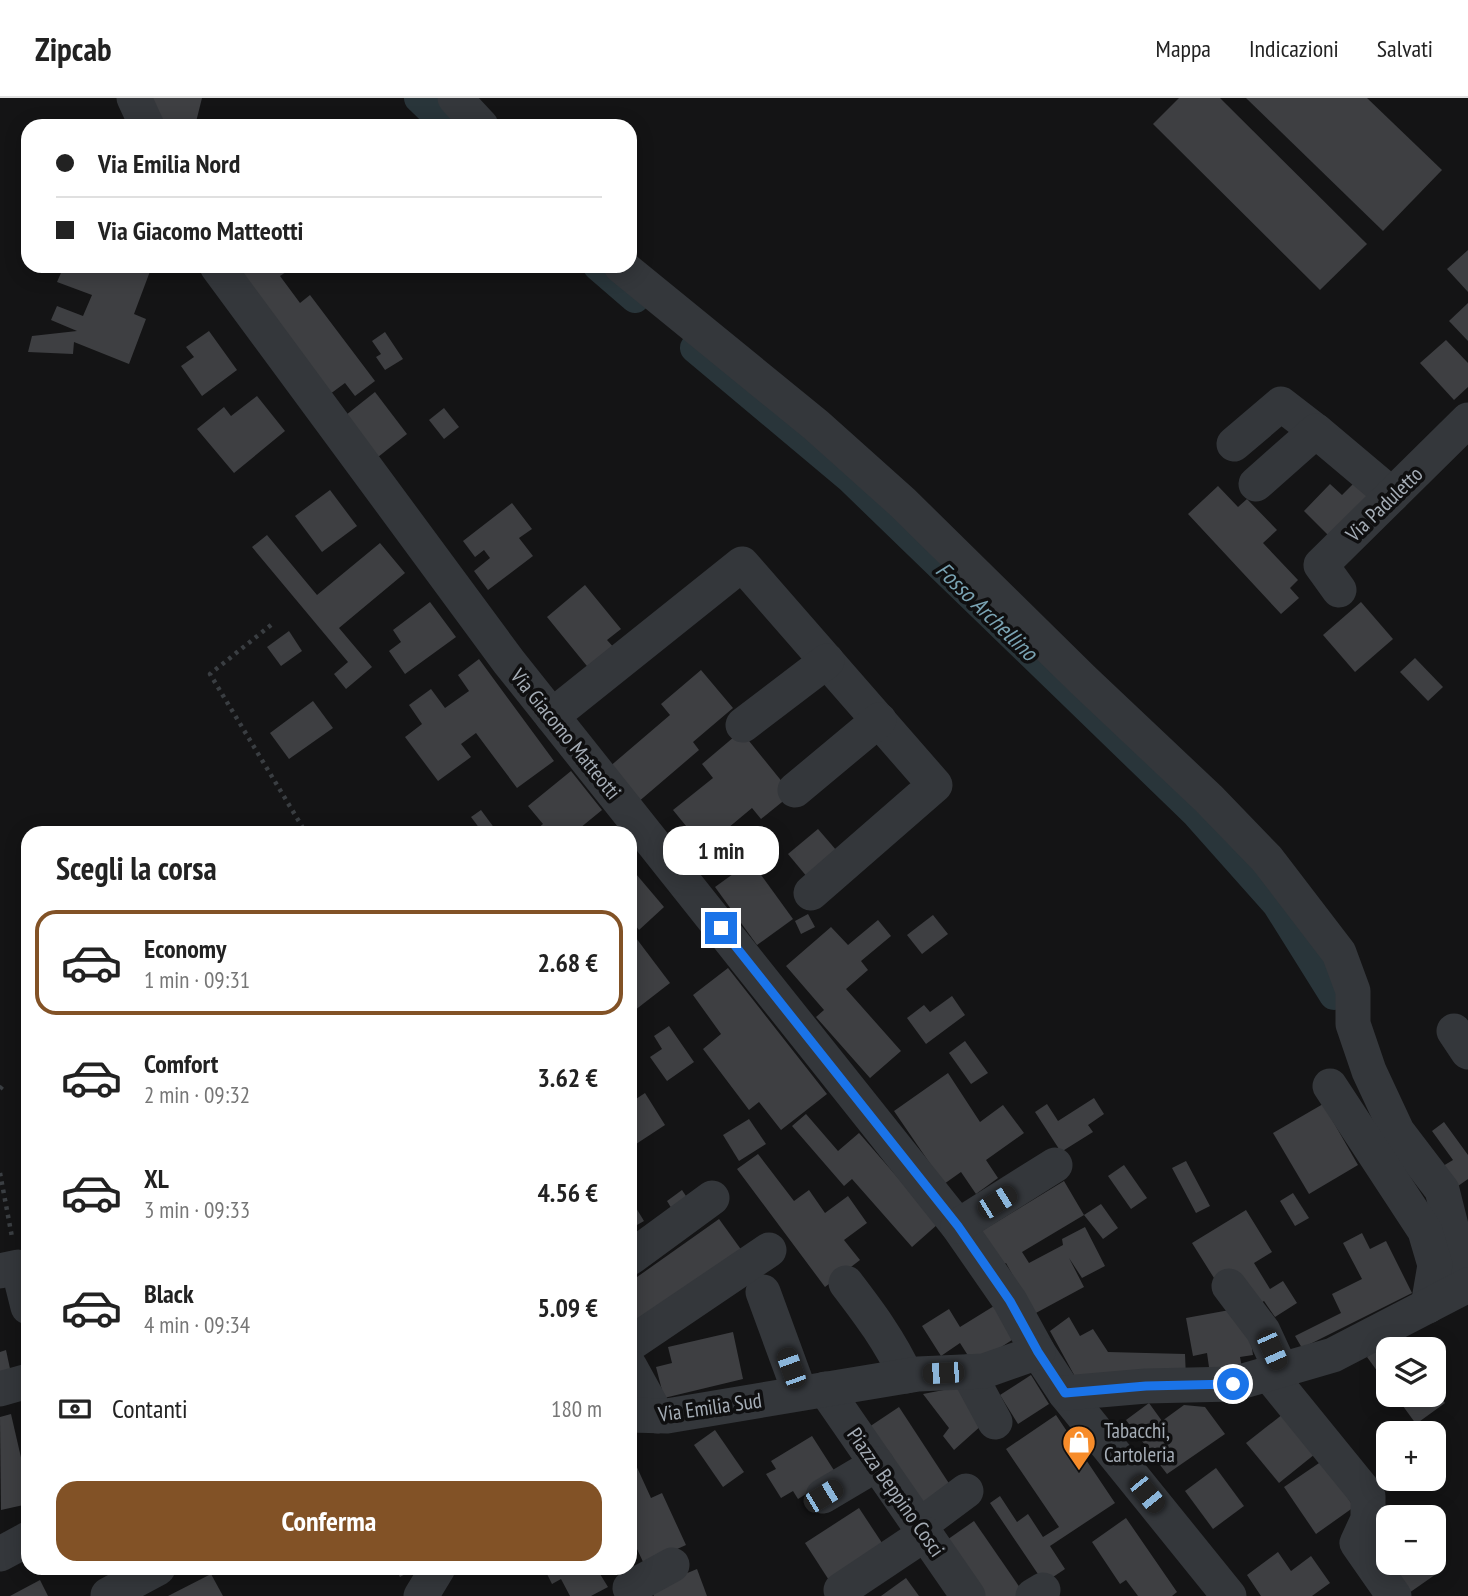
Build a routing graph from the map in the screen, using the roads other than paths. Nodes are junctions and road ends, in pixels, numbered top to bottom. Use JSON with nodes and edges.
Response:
{"nodes":[{"id":1,"x":134,"y":98,"type":"edge"},
{"id":2,"x":455,"y":98,"type":"edge"},
{"id":3,"x":144,"y":119,"type":"edge"},
{"id":4,"x":474,"y":119,"type":"edge"},
{"id":5,"x":222,"y":273,"type":"edge"},
{"id":6,"x":630,"y":273,"type":"edge"},
{"id":7,"x":1468,"y":420,"type":"edge"},
{"id":8,"x":1316,"y":431,"type":"junction"},
{"id":9,"x":1234,"y":444,"type":"dead end"},
{"id":10,"x":1256,"y":484,"type":"dead end"},
{"id":11,"x":1392,"y":495,"type":"junction"},
{"id":12,"x":1339,"y":590,"type":"dead end"},
{"id":13,"x":827,"y":660,"type":"junction"},
{"id":14,"x":552,"y":716,"type":"junction"},
{"id":15,"x":879,"y":720,"type":"junction"},
{"id":16,"x":743,"y":725,"type":"dead end"},
{"id":17,"x":795,"y":790,"type":"dead end"},
{"id":18,"x":811,"y":893,"type":"dead end"},
{"id":19,"x":1330,"y":1086,"type":"dead end"},
{"id":20,"x":1055,"y":1165,"type":"dead end"},
{"id":21,"x":712,"y":1198,"type":"dead end"},
{"id":22,"x":958,"y":1226,"type":"junction"},
{"id":23,"x":769,"y":1250,"type":"dead end"},
{"id":24,"x":637,"y":1253,"type":"edge"},
{"id":25,"x":9,"y":1269,"type":"edge"},
{"id":26,"x":846,"y":1283,"type":"dead end"},
{"id":27,"x":1229,"y":1286,"type":"dead end"},
{"id":28,"x":1465,"y":1287,"type":"edge"},
{"id":29,"x":763,"y":1292,"type":"dead end"},
{"id":30,"x":21,"y":1293,"type":"edge"},
{"id":31,"x":1428,"y":1306,"type":"junction"},
{"id":32,"x":637,"y":1339,"type":"edge"},
{"id":33,"x":1038,"y":1352,"type":"junction"},
{"id":34,"x":968,"y":1371,"type":"junction"},
{"id":35,"x":1274,"y":1372,"type":"junction"},
{"id":36,"x":906,"y":1376,"type":"junction"},
{"id":37,"x":21,"y":1383,"type":"edge"},
{"id":38,"x":0,"y":1389,"type":"edge"},
{"id":39,"x":813,"y":1391,"type":"junction"},
{"id":40,"x":637,"y":1393,"type":"edge"},
{"id":41,"x":1065,"y":1393,"type":"junction"},
{"id":42,"x":643,"y":1415,"type":"edge"},
{"id":43,"x":995,"y":1422,"type":"dead end"},
{"id":44,"x":877,"y":1464,"type":"junction"},
{"id":45,"x":966,"y":1491,"type":"dead end"},
{"id":46,"x":823,"y":1496,"type":"dead end"},
{"id":47,"x":922,"y":1530,"type":"junction"},
{"id":48,"x":21,"y":1543,"type":"edge"},
{"id":49,"x":0,"y":1554,"type":"edge"},
{"id":50,"x":672,"y":1565,"type":"dead end"},
{"id":51,"x":100,"y":1575,"type":"edge"},
{"id":52,"x":146,"y":1575,"type":"edge"},
{"id":53,"x":434,"y":1575,"type":"edge"},
{"id":54,"x":628,"y":1584,"type":"edge"},
{"id":55,"x":841,"y":1590,"type":"dead end"},
{"id":56,"x":108,"y":1596,"type":"edge"},
{"id":57,"x":421,"y":1596,"type":"edge"},
{"id":58,"x":968,"y":1596,"type":"edge"},
{"id":59,"x":1229,"y":1596,"type":"edge"},
{"id":60,"x":1394,"y":1596,"type":"edge"}],
"edges":[{"from":1,"to":3,"type":"street"},
{"from":2,"to":4,"type":"street"},
{"from":5,"to":14,"type":"street","name":"Via Giacomo Matteotti"},
{"from":6,"to":28,"type":"street"},
{"from":7,"to":11,"type":"street","name":"Via Paduletto"},
{"from":8,"to":9,"type":"street"},
{"from":8,"to":10,"type":"street"},
{"from":8,"to":11,"type":"street"},
{"from":11,"to":12,"type":"street","name":"Via Paduletto"},
{"from":13,"to":14,"type":"street"},
{"from":13,"to":15,"type":"street"},
{"from":13,"to":16,"type":"street"},
{"from":14,"to":22,"type":"street","name":"Via Giacomo Matteotti"},
{"from":15,"to":17,"type":"street"},
{"from":15,"to":18,"type":"street"},
{"from":19,"to":31,"type":"street"},
{"from":20,"to":22,"type":"street"},
{"from":21,"to":24,"type":"street"},
{"from":22,"to":33,"type":"street","name":"Via Giacomo Matteotti"},
{"from":23,"to":32,"type":"street"},
{"from":25,"to":30,"type":"street"},
{"from":26,"to":36,"type":"street"},
{"from":27,"to":35,"type":"street"},
{"from":28,"to":31,"type":"street"},
{"from":29,"to":39,"type":"street","name":"Piazza Beppino Cosci"},
{"from":31,"to":35,"type":"street"},
{"from":33,"to":34,"type":"street","name":"Via Emilia Sud"},
{"from":33,"to":41,"type":"street","name":"Via Giacomo Matteotti"},
{"from":34,"to":36,"type":"street","name":"Via Emilia Sud"},
{"from":34,"to":43,"type":"street"},
{"from":35,"to":41,"type":"street"},
{"from":35,"to":60,"type":"street"},
{"from":36,"to":39,"type":"street","name":"Via Emilia Sud"},
{"from":37,"to":38,"type":"street"},
{"from":39,"to":42,"type":"street","name":"Via Emilia Sud"},
{"from":39,"to":44,"type":"street","name":"Piazza Beppino Cosci"},
{"from":40,"to":42,"type":"street"},
{"from":41,"to":59,"type":"street","name":"Via Giacomo Matteotti"},
{"from":44,"to":46,"type":"street"},
{"from":44,"to":47,"type":"street","name":"Piazza Beppino Cosci"},
{"from":45,"to":47,"type":"street"},
{"from":47,"to":55,"type":"street"},
{"from":47,"to":58,"type":"street","name":"Piazza Beppino Cosci"},
{"from":48,"to":49,"type":"street"},
{"from":50,"to":54,"type":"street"},
{"from":51,"to":56,"type":"street"},
{"from":52,"to":56,"type":"street"},
{"from":53,"to":57,"type":"street"}]}
